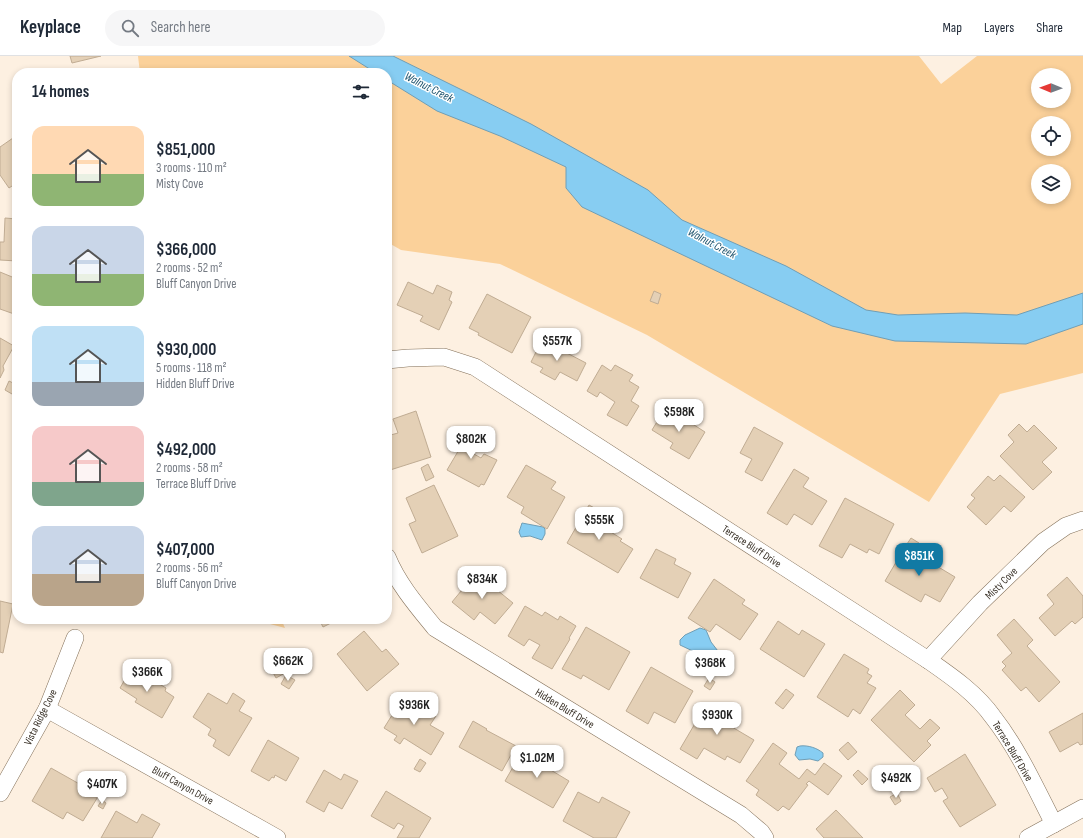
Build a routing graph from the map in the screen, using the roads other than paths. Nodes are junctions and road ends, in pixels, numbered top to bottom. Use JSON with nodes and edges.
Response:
{"nodes":[{"id":1,"x":392,"y":360,"type":"edge"},
{"id":2,"x":1083,"y":520,"type":"edge"},
{"id":3,"x":392,"y":570,"type":"edge"},
{"id":4,"x":75,"y":638,"type":"dead end"},
{"id":5,"x":928,"y":660,"type":"junction"},
{"id":6,"x":47,"y":709,"type":"junction"},
{"id":7,"x":0,"y":794,"type":"edge"},
{"id":8,"x":1083,"y":808,"type":"edge"},
{"id":9,"x":1054,"y":824,"type":"junction"},
{"id":10,"x":277,"y":838,"type":"edge"},
{"id":11,"x":765,"y":838,"type":"edge"},
{"id":12,"x":1028,"y":838,"type":"edge"}],
"edges":[{"from":1,"to":5,"type":"street","name":"Terrace Bluff Drive"},
{"from":2,"to":5,"type":"street","name":"Misty Cove"},
{"from":3,"to":11,"type":"street","name":"Hidden Bluff Drive"},
{"from":4,"to":6,"type":"street","name":"Vista Ridge Cove"},
{"from":5,"to":9,"type":"street","name":"Terrace Bluff Drive"},
{"from":6,"to":7,"type":"street","name":"Vista Ridge Cove"},
{"from":6,"to":10,"type":"street","name":"Bluff Canyon Drive"},
{"from":8,"to":9,"type":"street"},
{"from":9,"to":12,"type":"street"}]}
